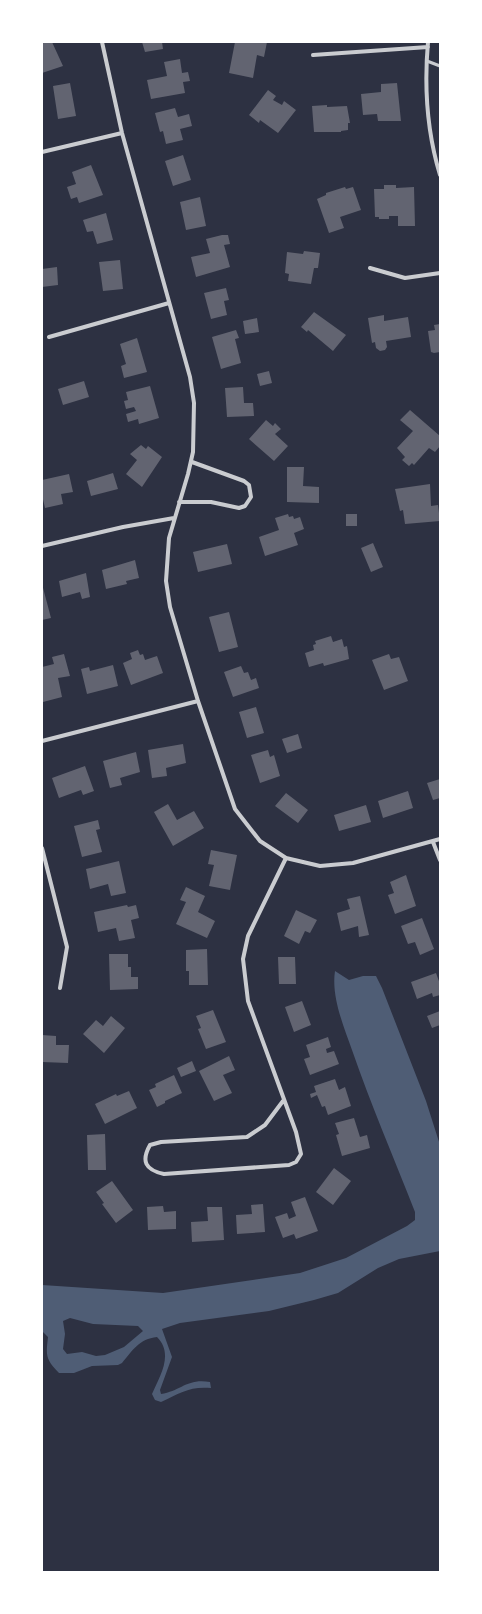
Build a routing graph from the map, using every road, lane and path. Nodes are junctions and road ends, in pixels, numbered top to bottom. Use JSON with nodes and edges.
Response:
{"nodes":[{"id":1,"x":102,"y":42,"type":"edge"},
{"id":2,"x":428,"y":42,"type":"edge"},
{"id":3,"x":428,"y":48,"type":"junction"},
{"id":4,"x":313,"y":55,"type":"dead end"},
{"id":5,"x":427,"y":61,"type":"junction"},
{"id":6,"x":440,"y":66,"type":"edge"},
{"id":7,"x":122,"y":133,"type":"junction"},
{"id":8,"x":42,"y":152,"type":"edge"},
{"id":9,"x":440,"y":175,"type":"edge"},
{"id":10,"x":370,"y":268,"type":"dead end"},
{"id":11,"x":440,"y":273,"type":"edge"},
{"id":12,"x":169,"y":303,"type":"junction"},
{"id":13,"x":49,"y":337,"type":"dead end"},
{"id":14,"x":192,"y":462,"type":"junction"},
{"id":15,"x":179,"y":502,"type":"junction"},
{"id":16,"x":174,"y":518,"type":"junction"},
{"id":17,"x":42,"y":546,"type":"edge"},
{"id":18,"x":198,"y":701,"type":"junction"},
{"id":19,"x":42,"y":741,"type":"edge"},
{"id":20,"x":440,"y":839,"type":"edge"},
{"id":21,"x":433,"y":842,"type":"junction"},
{"id":22,"x":42,"y":848,"type":"edge"},
{"id":23,"x":286,"y":858,"type":"junction"},
{"id":24,"x":440,"y":860,"type":"edge"},
{"id":25,"x":60,"y":988,"type":"dead end"},
{"id":26,"x":284,"y":1101,"type":"junction"}],
"edges":[{"from":1,"to":7,"type":"street"},
{"from":2,"to":3,"type":"street"},
{"from":3,"to":4,"type":"street"},
{"from":3,"to":5,"type":"street"},
{"from":5,"to":6,"type":"lane"},
{"from":5,"to":9,"type":"street"},
{"from":7,"to":8,"type":"street"},
{"from":7,"to":12,"type":"street"},
{"from":10,"to":11,"type":"street"},
{"from":12,"to":13,"type":"street"},
{"from":12,"to":14,"type":"street"},
{"from":14,"to":15,"type":"street"},
{"from":14,"to":15,"type":"street"},
{"from":15,"to":16,"type":"street"},
{"from":16,"to":17,"type":"street"},
{"from":16,"to":18,"type":"street"},
{"from":18,"to":19,"type":"street"},
{"from":18,"to":23,"type":"street"},
{"from":20,"to":21,"type":"street"},
{"from":21,"to":23,"type":"street"},
{"from":21,"to":24,"type":"street"},
{"from":22,"to":25,"type":"street"},
{"from":23,"to":26,"type":"street"},
{"from":26,"to":26,"type":"street"}]}
